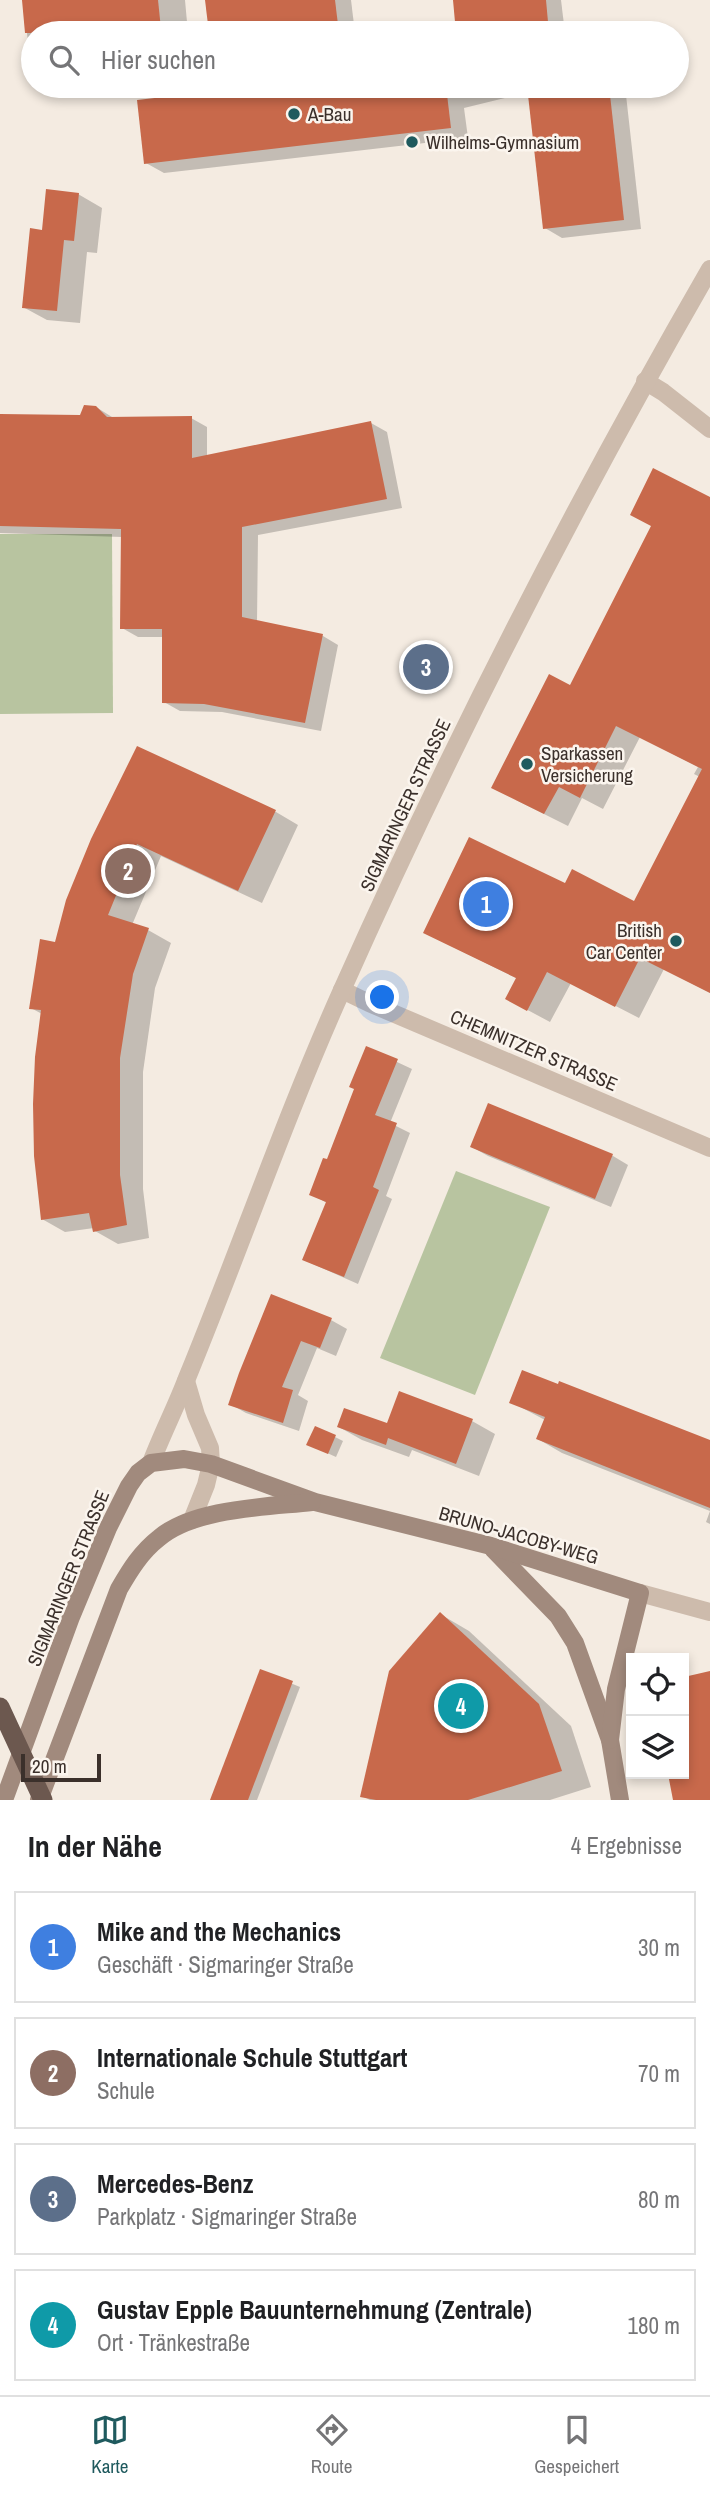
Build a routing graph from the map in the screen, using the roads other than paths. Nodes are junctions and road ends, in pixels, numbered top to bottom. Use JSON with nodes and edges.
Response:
{"nodes":[{"id":1,"x":710,"y":269,"type":"edge"},
{"id":2,"x":645,"y":381,"type":"junction"},
{"id":3,"x":710,"y":429,"type":"edge"},
{"id":4,"x":342,"y":990,"type":"junction"},
{"id":5,"x":710,"y":1148,"type":"edge"},
{"id":6,"x":186,"y":1381,"type":"junction"},
{"id":7,"x":151,"y":1463,"type":"junction"},
{"id":8,"x":211,"y":1464,"type":"junction"},
{"id":9,"x":315,"y":1502,"type":"junction"},
{"id":10,"x":192,"y":1520,"type":"junction"},
{"id":11,"x":491,"y":1546,"type":"junction"},
{"id":12,"x":640,"y":1592,"type":"junction"},
{"id":13,"x":710,"y":1612,"type":"edge"},
{"id":14,"x":1,"y":1709,"type":"edge"},
{"id":15,"x":610,"y":1740,"type":"junction"},
{"id":16,"x":4,"y":1800,"type":"edge"},
{"id":17,"x":41,"y":1800,"type":"edge"},
{"id":18,"x":621,"y":1800,"type":"edge"}],
"edges":[{"from":1,"to":2,"type":"street","name":"SIGMARINGER STRASSE"},
{"from":2,"to":3,"type":"street"},
{"from":2,"to":4,"type":"street","name":"SIGMARINGER STRASSE"},
{"from":4,"to":5,"type":"street","name":"CHEMNITZER STRASSE"},
{"from":4,"to":6,"type":"street","name":"SIGMARINGER STRASSE"},
{"from":6,"to":7,"type":"street","name":"SIGMARINGER STRASSE"},
{"from":6,"to":8,"type":"street"},
{"from":7,"to":8,"type":"main road","name":"BRUNO-JACOBY-WEG"},
{"from":7,"to":16,"type":"main road","name":"SIGMARINGER STRASSE"},
{"from":8,"to":9,"type":"main road","name":"BRUNO-JACOBY-WEG"},
{"from":8,"to":10,"type":"street"},
{"from":9,"to":10,"type":"main road","name":"BRUNO-JACOBY-WEG"},
{"from":9,"to":11,"type":"main road","name":"BRUNO-JACOBY-WEG"},
{"from":10,"to":17,"type":"main road"},
{"from":11,"to":12,"type":"main road","name":"BRUNO-JACOBY-WEG"},
{"from":11,"to":15,"type":"main road"},
{"from":12,"to":13,"type":"street","name":"BRUNO-JACOBY-WEG"},
{"from":12,"to":15,"type":"main road"},
{"from":14,"to":17,"type":"highway"},
{"from":15,"to":18,"type":"main road"}]}
